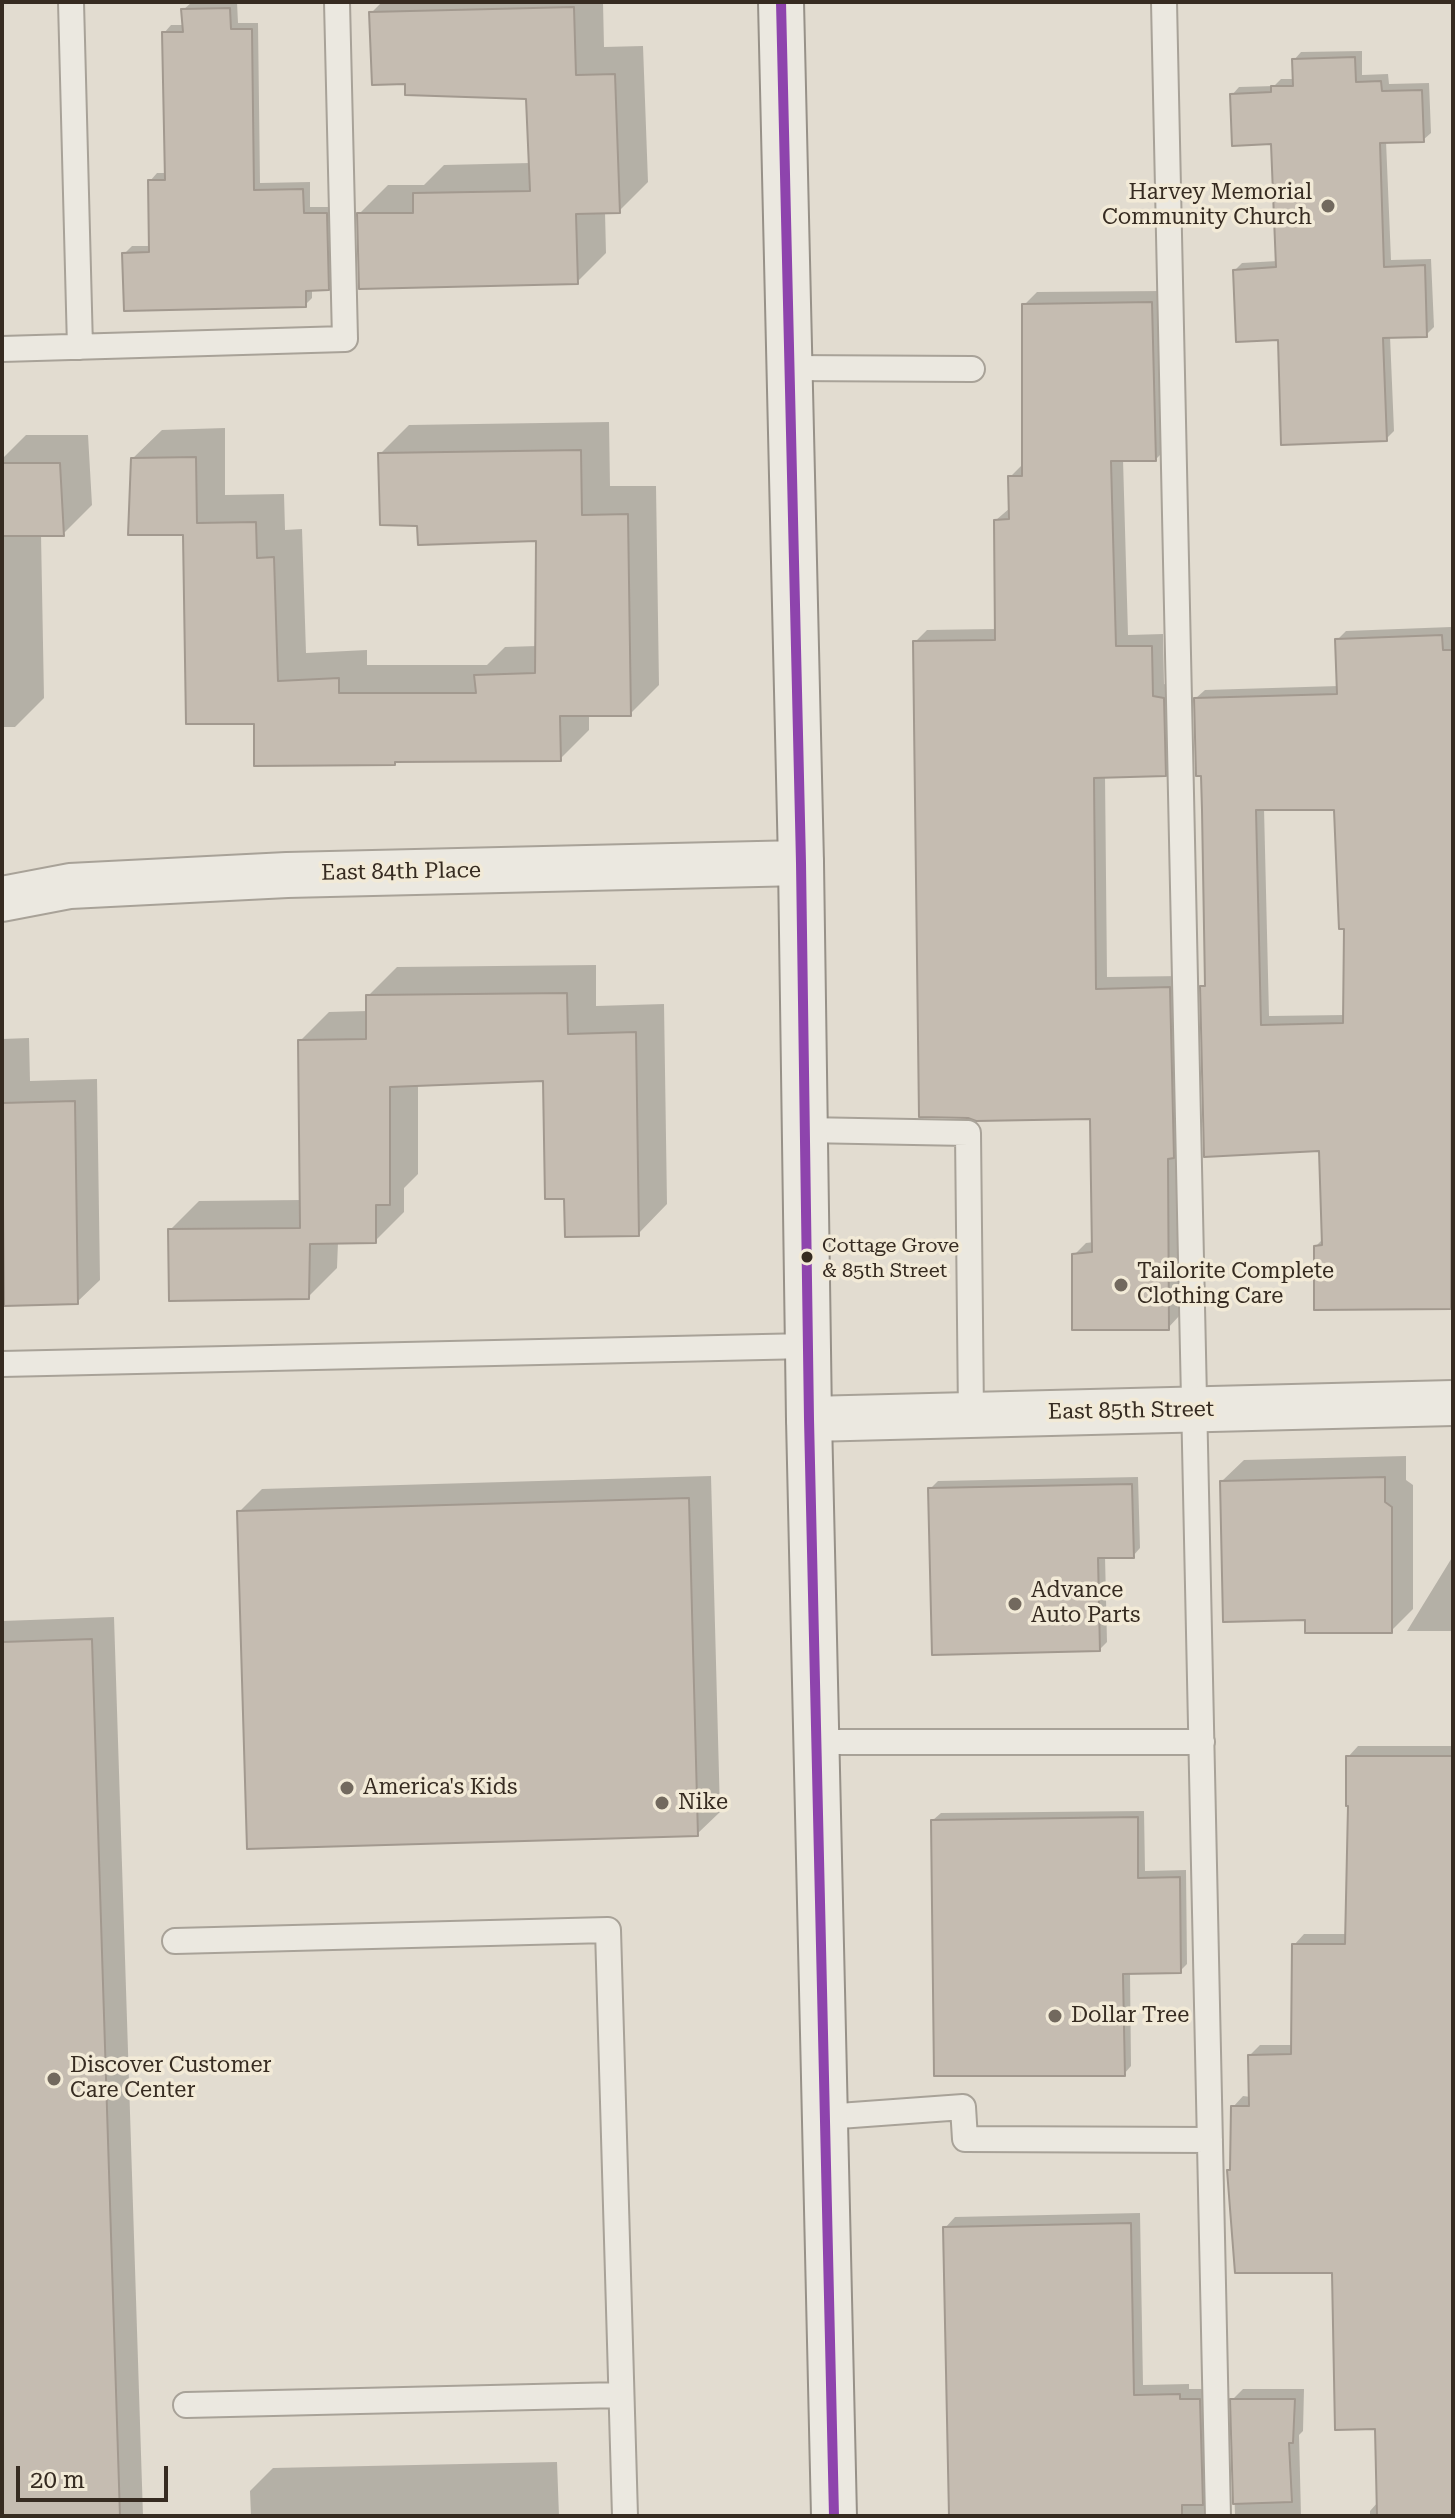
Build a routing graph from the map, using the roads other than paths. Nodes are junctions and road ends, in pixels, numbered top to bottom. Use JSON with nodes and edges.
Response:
{"nodes":[{"id":1,"x":71,"y":2,"type":"edge"},
{"id":2,"x":337,"y":2,"type":"edge"},
{"id":3,"x":781,"y":2,"type":"edge"},
{"id":4,"x":1164,"y":2,"type":"edge"},
{"id":5,"x":80,"y":347,"type":"junction"},
{"id":6,"x":2,"y":349,"type":"edge"},
{"id":7,"x":789,"y":368,"type":"junction"},
{"id":8,"x":972,"y":369,"type":"dead end"},
{"id":9,"x":801,"y":863,"type":"junction"},
{"id":10,"x":2,"y":899,"type":"edge"},
{"id":11,"x":804,"y":1130,"type":"junction"},
{"id":12,"x":808,"y":1346,"type":"junction"},
{"id":13,"x":2,"y":1364,"type":"edge"},
{"id":14,"x":1453,"y":1403,"type":"edge"},
{"id":15,"x":1194,"y":1410,"type":"junction"},
{"id":16,"x":971,"y":1415,"type":"junction"},
{"id":17,"x":809,"y":1419,"type":"junction"},
{"id":18,"x":816,"y":1742,"type":"junction"},
{"id":19,"x":1202,"y":1742,"type":"junction"},
{"id":20,"x":175,"y":1941,"type":"dead end"},
{"id":21,"x":825,"y":2117,"type":"junction"},
{"id":22,"x":1210,"y":2140,"type":"junction"},
{"id":23,"x":621,"y":2395,"type":"junction"},
{"id":24,"x":186,"y":2405,"type":"dead end"},
{"id":25,"x":625,"y":2516,"type":"edge"},
{"id":26,"x":834,"y":2516,"type":"edge"},
{"id":27,"x":1218,"y":2516,"type":"edge"}],
"edges":[{"from":1,"to":5,"type":"lane"},
{"from":2,"to":5,"type":"lane"},
{"from":3,"to":7,"type":"main road"},
{"from":4,"to":15,"type":"lane"},
{"from":5,"to":6,"type":"lane"},
{"from":7,"to":8,"type":"lane"},
{"from":7,"to":9,"type":"main road"},
{"from":9,"to":10,"type":"main road","name":"East 84th Place"},
{"from":9,"to":11,"type":"main road"},
{"from":11,"to":12,"type":"main road"},
{"from":11,"to":16,"type":"lane"},
{"from":12,"to":13,"type":"lane"},
{"from":12,"to":17,"type":"main road"},
{"from":14,"to":15,"type":"main road","name":"East 85th Street"},
{"from":15,"to":16,"type":"main road","name":"East 85th Street"},
{"from":15,"to":19,"type":"lane"},
{"from":16,"to":17,"type":"main road","name":"East 85th Street"},
{"from":17,"to":18,"type":"main road"},
{"from":18,"to":19,"type":"lane"},
{"from":18,"to":21,"type":"main road"},
{"from":19,"to":22,"type":"lane"},
{"from":20,"to":23,"type":"lane"},
{"from":21,"to":22,"type":"lane"},
{"from":21,"to":26,"type":"main road"},
{"from":22,"to":27,"type":"lane"},
{"from":23,"to":24,"type":"lane"},
{"from":23,"to":25,"type":"lane"}]}
